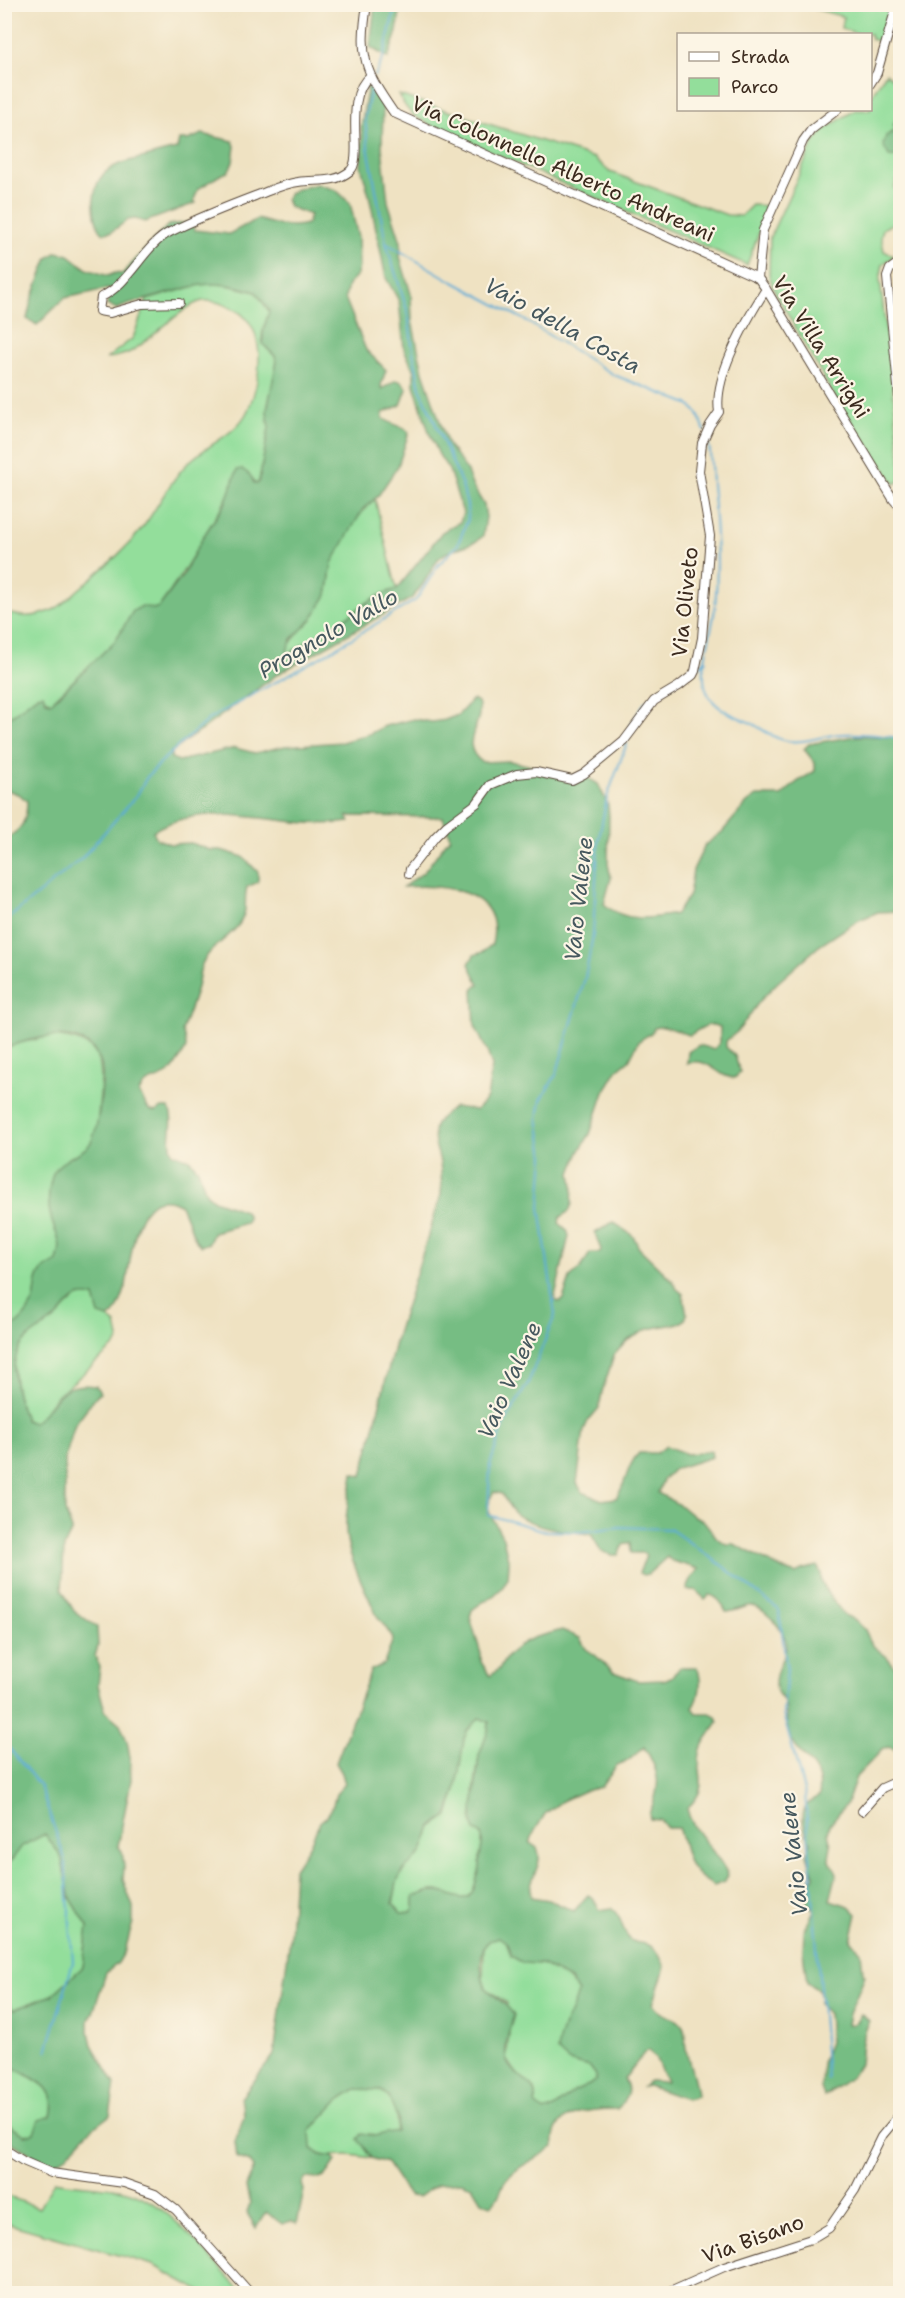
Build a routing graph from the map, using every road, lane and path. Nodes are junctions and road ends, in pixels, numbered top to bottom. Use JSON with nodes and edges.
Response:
{"nodes":[{"id":1,"x":367,"y":4,"type":"edge"},
{"id":2,"x":897,"y":4,"type":"edge"},
{"id":3,"x":370,"y":76,"type":"junction"},
{"id":4,"x":872,"y":81,"type":"edge"},
{"id":5,"x":836,"y":111,"type":"edge"},
{"id":6,"x":900,"y":265,"type":"edge"},
{"id":7,"x":758,"y":278,"type":"junction"},
{"id":8,"x":766,"y":289,"type":"junction"},
{"id":9,"x":179,"y":303,"type":"dead end"},
{"id":10,"x":900,"y":406,"type":"edge"},
{"id":11,"x":900,"y":507,"type":"edge"},
{"id":12,"x":410,"y":874,"type":"dead end"},
{"id":13,"x":900,"y":1780,"type":"edge"},
{"id":14,"x":862,"y":1811,"type":"dead end"},
{"id":15,"x":900,"y":2114,"type":"edge"},
{"id":16,"x":4,"y":2149,"type":"edge"},
{"id":17,"x":251,"y":2294,"type":"edge"},
{"id":18,"x":663,"y":2294,"type":"edge"}],
"edges":[{"from":1,"to":3,"type":"street","name":"Via Colonnello Alberto Andreani"},
{"from":2,"to":4,"type":"street"},
{"from":3,"to":7,"type":"street","name":"Via Colonnello Alberto Andreani"},
{"from":3,"to":9,"type":"street"},
{"from":5,"to":7,"type":"street","name":"Via Villa Arrighi"},
{"from":6,"to":10,"type":"street","name":"Via Villa Arrighi"},
{"from":7,"to":8,"type":"street","name":"Via Villa Arrighi"},
{"from":8,"to":11,"type":"street","name":"Via Villa Arrighi"},
{"from":8,"to":12,"type":"street","name":"Via Oliveto"},
{"from":13,"to":14,"type":"street"},
{"from":15,"to":18,"type":"street","name":"Via Bisano"},
{"from":16,"to":17,"type":"street"}]}
